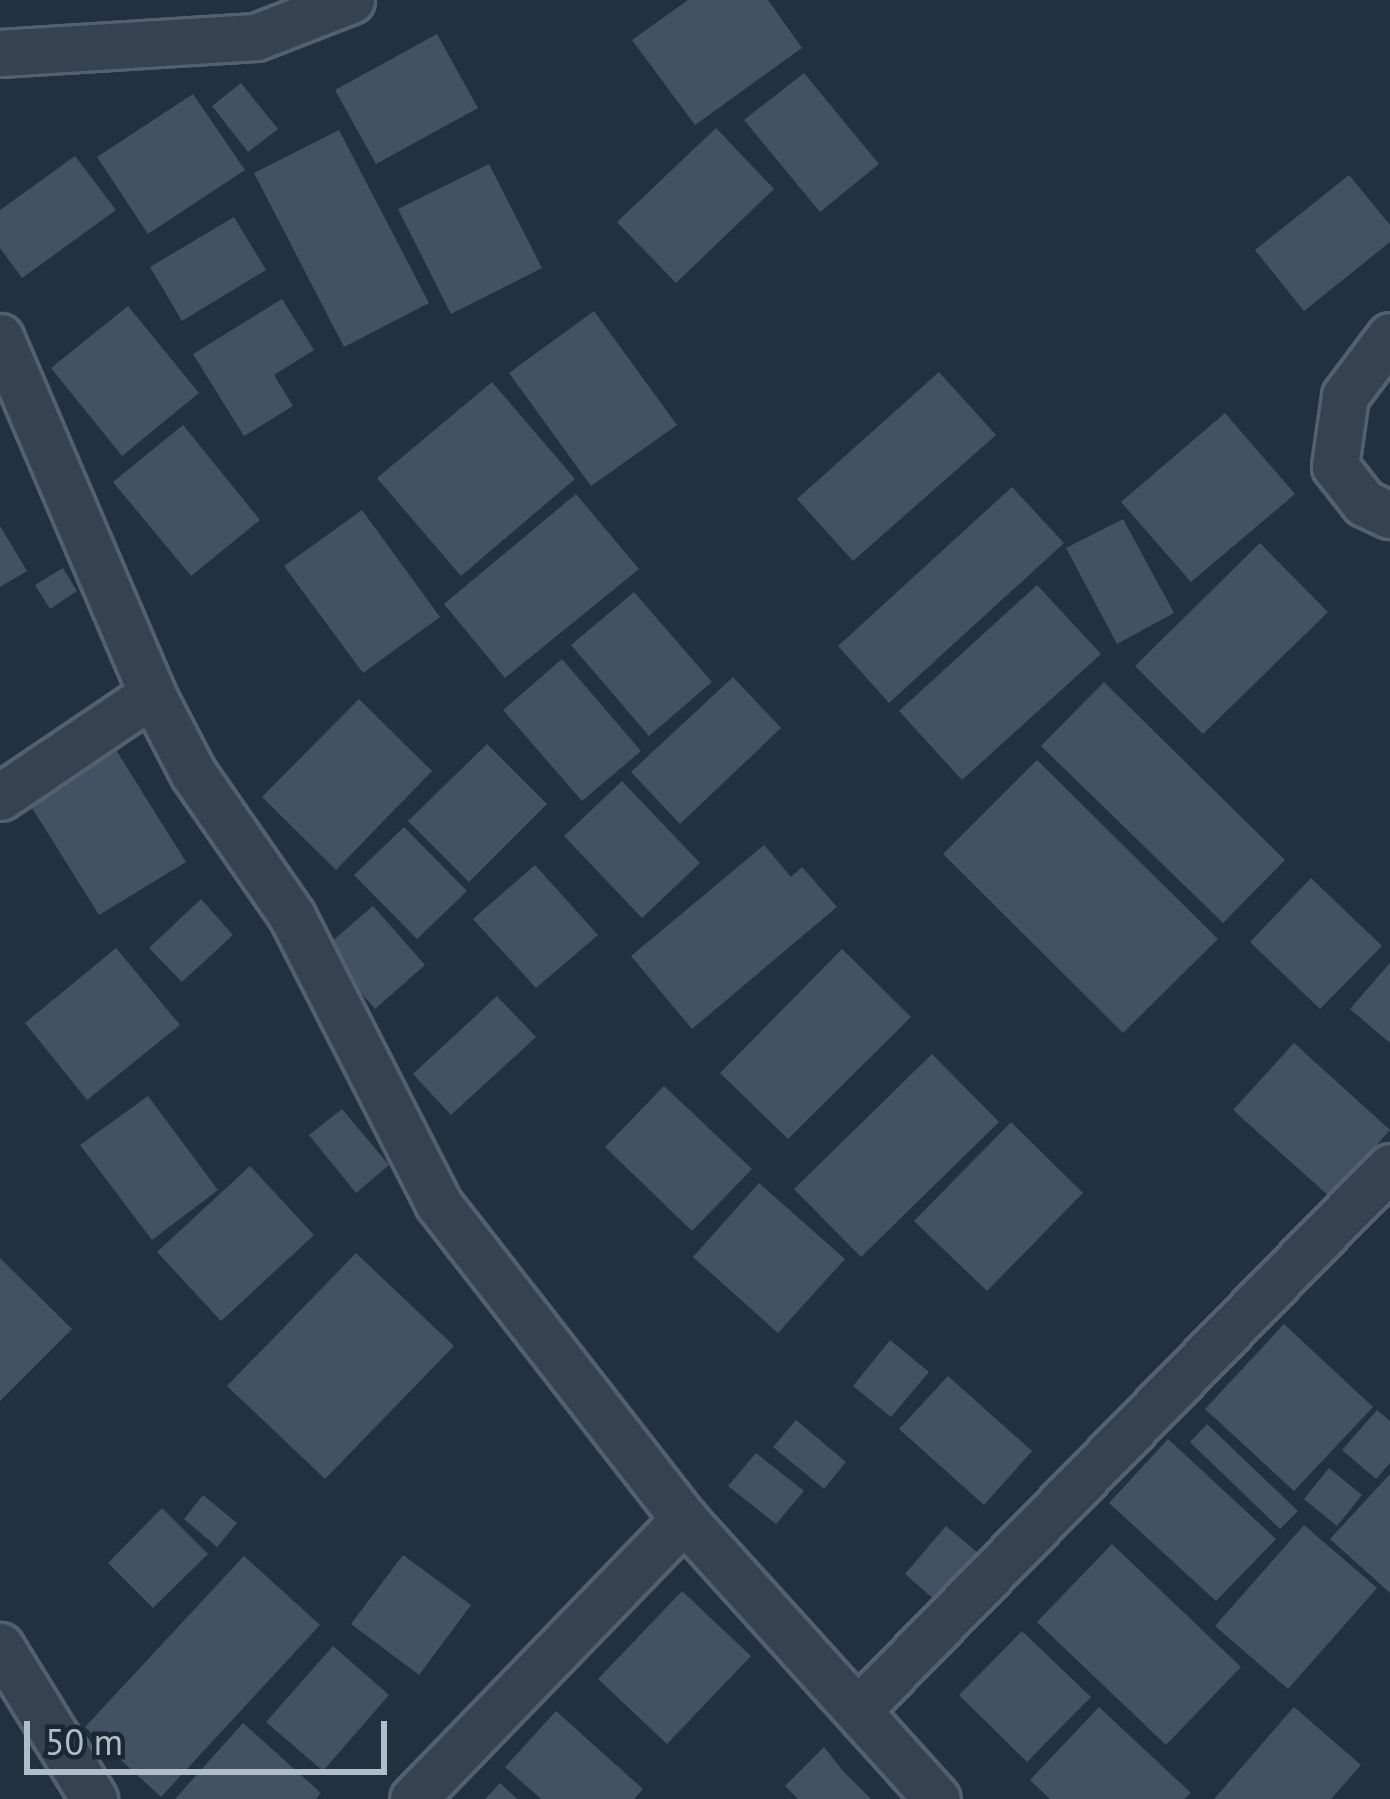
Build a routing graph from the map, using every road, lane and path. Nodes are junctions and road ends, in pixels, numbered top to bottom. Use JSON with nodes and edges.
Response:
{"nodes":[{"id":1,"x":350,"y":0,"type":"edge"},
{"id":2,"x":0,"y":53,"type":"edge"},
{"id":3,"x":1390,"y":336,"type":"edge"},
{"id":4,"x":0,"y":337,"type":"edge"},
{"id":5,"x":1390,"y":515,"type":"edge"},
{"id":6,"x":152,"y":694,"type":"junction"},
{"id":7,"x":0,"y":796,"type":"edge"},
{"id":8,"x":1390,"y":1167,"type":"edge"},
{"id":9,"x":684,"y":1520,"type":"junction"},
{"id":10,"x":0,"y":1646,"type":"edge"},
{"id":11,"x":858,"y":1710,"type":"junction"},
{"id":12,"x":94,"y":1799,"type":"edge"},
{"id":13,"x":413,"y":1799,"type":"edge"},
{"id":14,"x":937,"y":1799,"type":"edge"}],
"edges":[{"from":1,"to":2,"type":"street"},
{"from":3,"to":5,"type":"street"},
{"from":4,"to":6,"type":"street"},
{"from":6,"to":7,"type":"street"},
{"from":6,"to":9,"type":"street"},
{"from":8,"to":11,"type":"street"},
{"from":9,"to":11,"type":"street"},
{"from":9,"to":13,"type":"street"},
{"from":10,"to":12,"type":"street"},
{"from":11,"to":14,"type":"street"}]}
